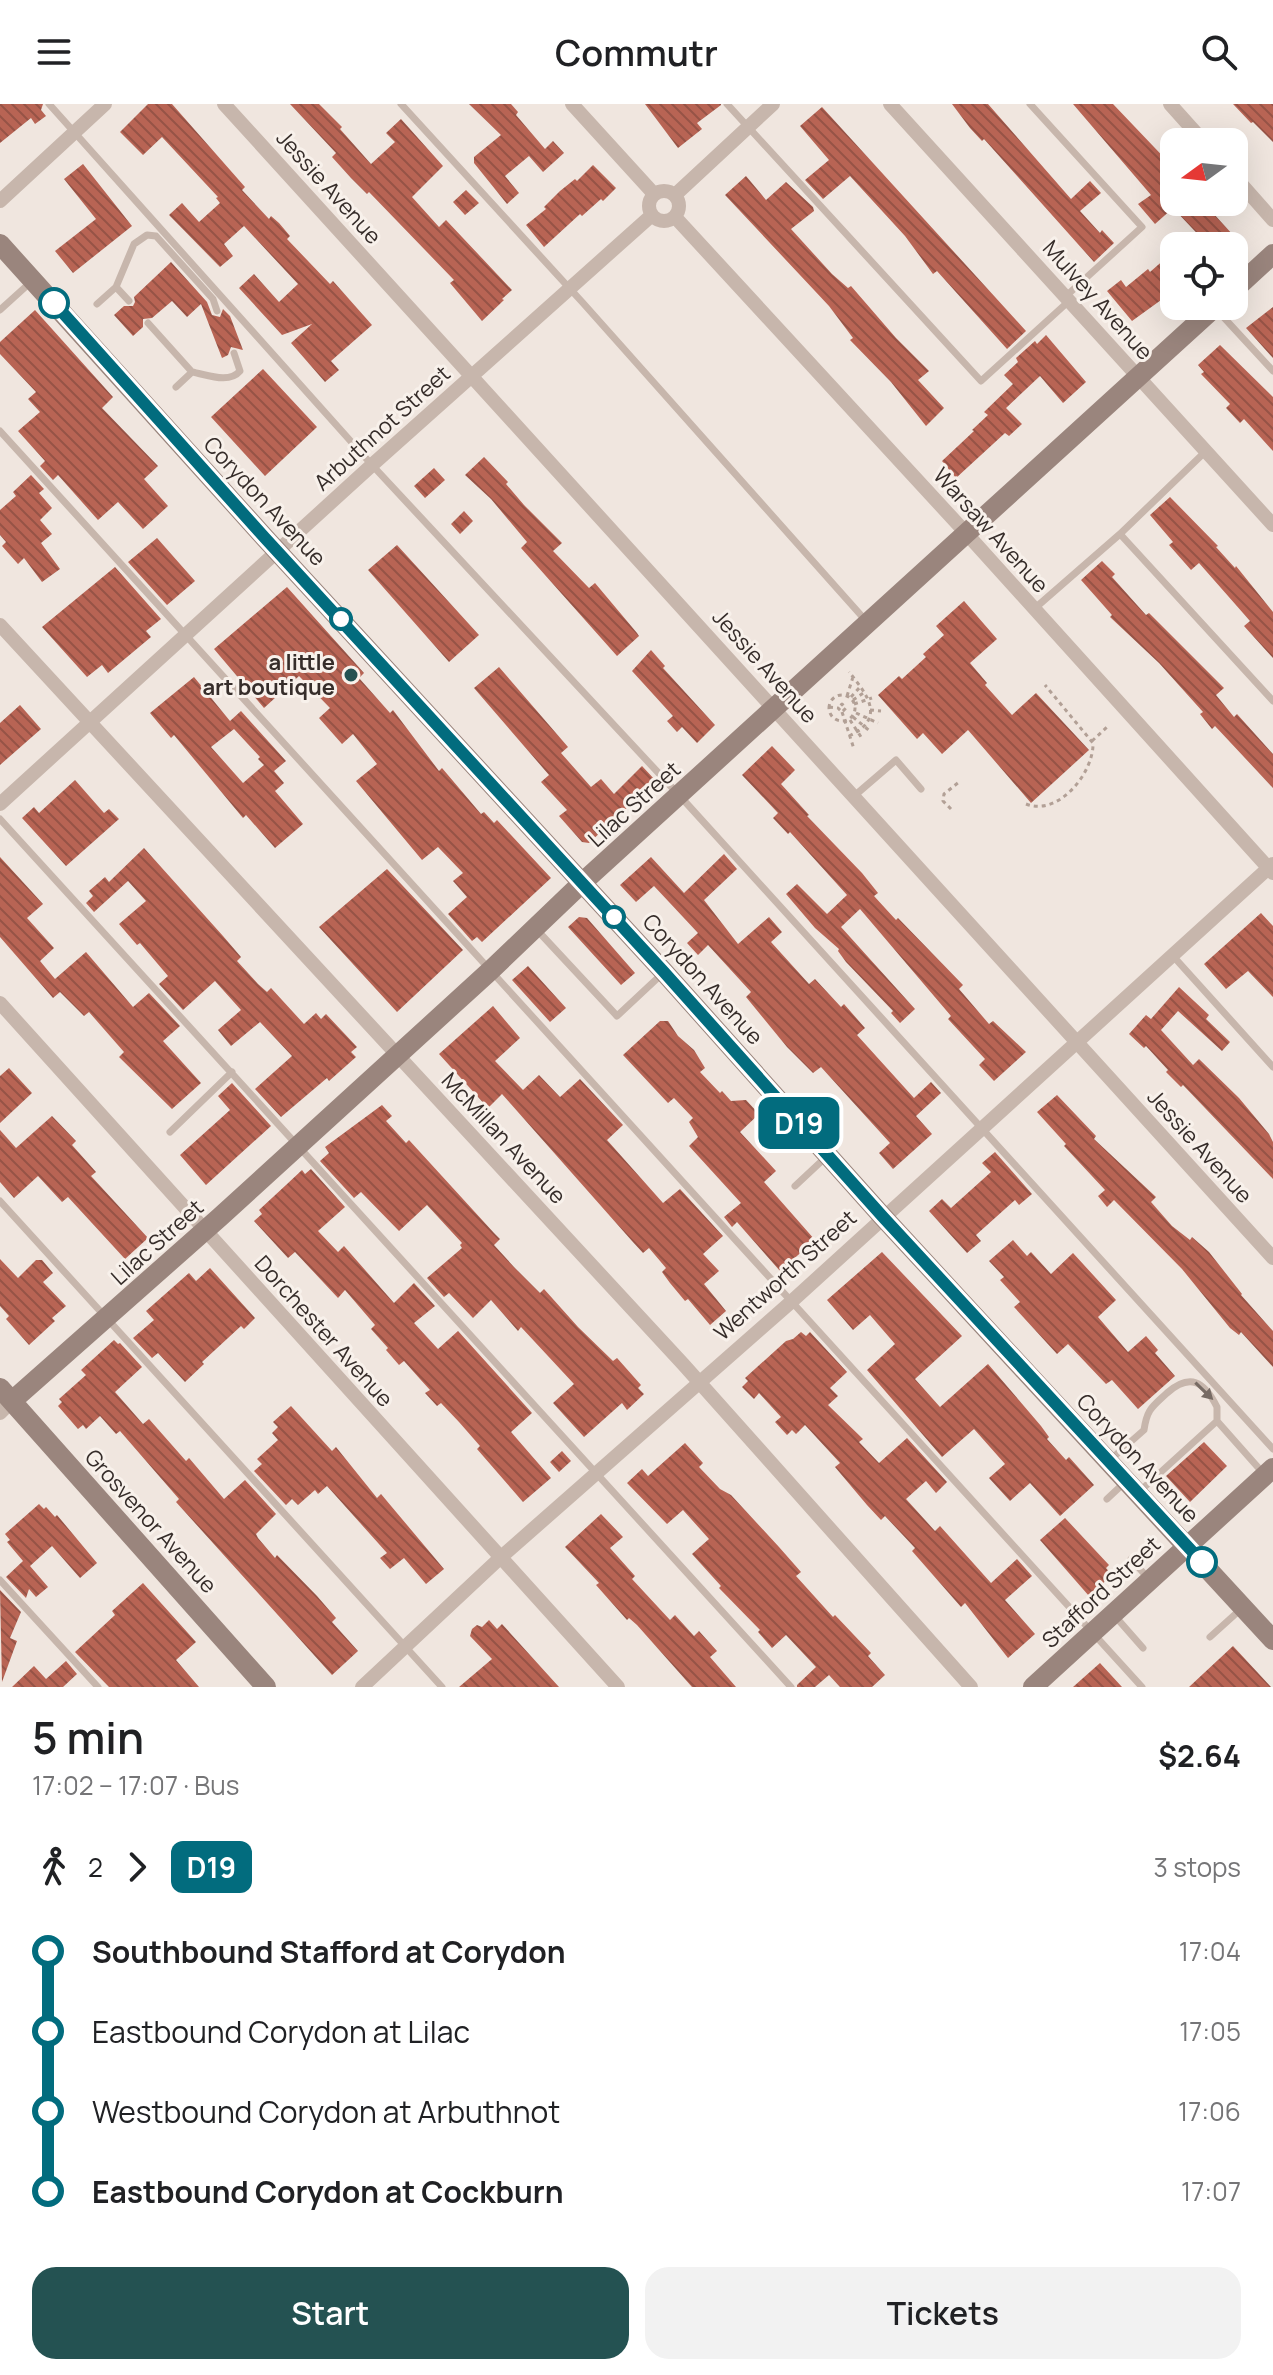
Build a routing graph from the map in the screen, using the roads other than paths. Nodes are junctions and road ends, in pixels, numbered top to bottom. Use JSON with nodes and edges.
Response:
{"nodes":[{"id":1,"x":49,"y":104,"type":"edge"},
{"id":2,"x":105,"y":104,"type":"edge"},
{"id":3,"x":224,"y":104,"type":"edge"},
{"id":4,"x":401,"y":104,"type":"edge"},
{"id":5,"x":572,"y":104,"type":"edge"},
{"id":6,"x":727,"y":104,"type":"edge"},
{"id":7,"x":773,"y":104,"type":"edge"},
{"id":8,"x":890,"y":104,"type":"edge"},
{"id":9,"x":1030,"y":104,"type":"edge"},
{"id":10,"x":1170,"y":104,"type":"edge"},
{"id":11,"x":748,"y":127,"type":"junction"},
{"id":12,"x":1191,"y":128,"type":"edge"},
{"id":13,"x":75,"y":132,"type":"junction"},
{"id":14,"x":1248,"y":192,"type":"edge"},
{"id":15,"x":654,"y":194,"type":"junction"},
{"id":16,"x":675,"y":195,"type":"junction"},
{"id":17,"x":0,"y":201,"type":"edge"},
{"id":18,"x":652,"y":215,"type":"junction"},
{"id":19,"x":675,"y":217,"type":"junction"},
{"id":20,"x":1273,"y":220,"type":"edge"},
{"id":21,"x":0,"y":244,"type":"edge"},
{"id":22,"x":1273,"y":254,"type":"edge"},
{"id":23,"x":1248,"y":277,"type":"edge"},
{"id":24,"x":33,"y":280,"type":"junction"},
{"id":25,"x":116,"y":287,"type":"junction"},
{"id":26,"x":571,"y":289,"type":"junction"},
{"id":27,"x":1067,"y":299,"type":"junction"},
{"id":28,"x":129,"y":301,"type":"dead end"},
{"id":29,"x":97,"y":304,"type":"dead end"},
{"id":30,"x":0,"y":310,"type":"edge"},
{"id":31,"x":217,"y":311,"type":"dead end"},
{"id":32,"x":1201,"y":320,"type":"edge"},
{"id":33,"x":1227,"y":320,"type":"edge"},
{"id":34,"x":148,"y":323,"type":"dead end"},
{"id":35,"x":234,"y":353,"type":"dead end"},
{"id":36,"x":1273,"y":371,"type":"edge"},
{"id":37,"x":192,"y":372,"type":"junction"},
{"id":38,"x":1138,"y":377,"type":"junction"},
{"id":39,"x":472,"y":378,"type":"junction"},
{"id":40,"x":176,"y":387,"type":"dead end"},
{"id":41,"x":0,"y":431,"type":"edge"},
{"id":42,"x":1206,"y":451,"type":"junction"},
{"id":43,"x":372,"y":465,"type":"junction"},
{"id":44,"x":1273,"y":525,"type":"edge"},
{"id":45,"x":966,"y":533,"type":"junction"},
{"id":46,"x":1120,"y":534,"type":"junction"},
{"id":47,"x":279,"y":552,"type":"junction"},
{"id":48,"x":1034,"y":609,"type":"junction"},
{"id":49,"x":867,"y":622,"type":"junction"},
{"id":50,"x":0,"y":625,"type":"edge"},
{"id":51,"x":186,"y":634,"type":"junction"},
{"id":52,"x":1273,"y":701,"type":"edge"},
{"id":53,"x":774,"y":710,"type":"junction"},
{"id":54,"x":90,"y":723,"type":"junction"},
{"id":55,"x":921,"y":789,"type":"dead end"},
{"id":56,"x":679,"y":795,"type":"junction"},
{"id":57,"x":853,"y":797,"type":"junction"},
{"id":58,"x":0,"y":804,"type":"edge"},
{"id":59,"x":0,"y":819,"type":"edge"},
{"id":60,"x":1271,"y":869,"type":"edge"},
{"id":61,"x":583,"y":882,"type":"junction"},
{"id":62,"x":535,"y":928,"type":"junction"},
{"id":63,"x":1172,"y":954,"type":"junction"},
{"id":64,"x":491,"y":970,"type":"junction"},
{"id":65,"x":664,"y":972,"type":"junction"},
{"id":66,"x":0,"y":1003,"type":"edge"},
{"id":67,"x":1076,"y":1042,"type":"junction"},
{"id":68,"x":398,"y":1054,"type":"junction"},
{"id":69,"x":1273,"y":1067,"type":"edge"},
{"id":70,"x":232,"y":1072,"type":"junction"},
{"id":71,"x":981,"y":1128,"type":"junction"},
{"id":72,"x":170,"y":1132,"type":"dead end"},
{"id":73,"x":299,"y":1145,"type":"junction"},
{"id":74,"x":828,"y":1155,"type":"junction"},
{"id":75,"x":795,"y":1186,"type":"dead end"},
{"id":76,"x":0,"y":1201,"type":"edge"},
{"id":77,"x":883,"y":1217,"type":"junction"},
{"id":78,"x":205,"y":1231,"type":"junction"},
{"id":79,"x":1273,"y":1258,"type":"edge"},
{"id":80,"x":791,"y":1302,"type":"junction"},
{"id":81,"x":107,"y":1319,"type":"junction"},
{"id":82,"x":699,"y":1384,"type":"junction"},
{"id":83,"x":4,"y":1401,"type":"edge"},
{"id":84,"x":1217,"y":1421,"type":"junction"},
{"id":85,"x":1273,"y":1449,"type":"edge"},
{"id":86,"x":1109,"y":1461,"type":"junction"},
{"id":87,"x":1269,"y":1472,"type":"edge"},
{"id":88,"x":596,"y":1473,"type":"junction"},
{"id":89,"x":1132,"y":1487,"type":"junction"},
{"id":90,"x":1107,"y":1499,"type":"dead end"},
{"id":91,"x":1187,"y":1545,"type":"junction"},
{"id":92,"x":500,"y":1558,"type":"junction"},
{"id":93,"x":1131,"y":1559,"type":"dead end"},
{"id":94,"x":1150,"y":1579,"type":"junction"},
{"id":95,"x":0,"y":1580,"type":"edge"},
{"id":96,"x":1243,"y":1607,"type":"junction"},
{"id":97,"x":1112,"y":1614,"type":"junction"},
{"id":98,"x":1093,"y":1632,"type":"junction"},
{"id":99,"x":1210,"y":1637,"type":"dead end"},
{"id":100,"x":1273,"y":1640,"type":"edge"},
{"id":101,"x":405,"y":1645,"type":"junction"},
{"id":102,"x":1143,"y":1648,"type":"dead end"},
{"id":103,"x":98,"y":1687,"type":"edge"},
{"id":104,"x":266,"y":1687,"type":"edge"},
{"id":105,"x":362,"y":1687,"type":"edge"},
{"id":106,"x":442,"y":1687,"type":"edge"},
{"id":107,"x":618,"y":1687,"type":"edge"},
{"id":108,"x":791,"y":1687,"type":"edge"},
{"id":109,"x":971,"y":1687,"type":"edge"},
{"id":110,"x":1033,"y":1687,"type":"edge"},
{"id":111,"x":1142,"y":1687,"type":"edge"}],
"edges":[{"from":1,"to":13,"type":"lane"},
{"from":2,"to":13,"type":"street"},
{"from":3,"to":39,"type":"street","name":"Jessie Avenue"},
{"from":4,"to":26,"type":"lane"},
{"from":5,"to":15,"type":"street"},
{"from":6,"to":11,"type":"lane"},
{"from":7,"to":11,"type":"street"},
{"from":8,"to":27,"type":"street","name":"Mulvey Avenue"},
{"from":9,"to":27,"type":"lane"},
{"from":10,"to":12,"type":"street"},
{"from":11,"to":16,"type":"street"},
{"from":11,"to":27,"type":"lane"},
{"from":13,"to":17,"type":"street"},
{"from":13,"to":43,"type":"lane"},
{"from":14,"to":20,"type":"street"},
{"from":15,"to":16,"type":"street"},
{"from":15,"to":18,"type":"street"},
{"from":16,"to":19,"type":"street"},
{"from":18,"to":19,"type":"street"},
{"from":18,"to":26,"type":"street","name":"Arbuthnot Street"},
{"from":19,"to":45,"type":"street","name":"Warsaw Avenue"},
{"from":21,"to":24,"type":"street","name":"Corydon Avenue"},
{"from":22,"to":23,"type":"street"},
{"from":24,"to":30,"type":"lane"},
{"from":24,"to":47,"type":"street","name":"Corydon Avenue"},
{"from":25,"to":28,"type":"lane"},
{"from":25,"to":29,"type":"lane"},
{"from":25,"to":31,"type":"lane"},
{"from":26,"to":39,"type":"street","name":"Arbuthnot Street"},
{"from":26,"to":49,"type":"lane"},
{"from":27,"to":38,"type":"street","name":"Mulvey Avenue"},
{"from":32,"to":38,"type":"street","name":"Lilac Street"},
{"from":33,"to":36,"type":"lane"},
{"from":34,"to":37,"type":"lane"},
{"from":35,"to":37,"type":"lane"},
{"from":37,"to":40,"type":"lane"},
{"from":38,"to":42,"type":"street","name":"Mulvey Avenue"},
{"from":38,"to":45,"type":"street","name":"Lilac Street"},
{"from":39,"to":43,"type":"street","name":"Arbuthnot Street"},
{"from":39,"to":53,"type":"street","name":"Jessie Avenue"},
{"from":41,"to":51,"type":"lane"},
{"from":42,"to":44,"type":"street","name":"Mulvey Avenue"},
{"from":42,"to":46,"type":"lane"},
{"from":43,"to":47,"type":"street","name":"Arbuthnot Street"},
{"from":43,"to":56,"type":"lane"},
{"from":45,"to":48,"type":"street","name":"Warsaw Avenue"},
{"from":45,"to":49,"type":"street","name":"Lilac Street"},
{"from":46,"to":48,"type":"lane"},
{"from":46,"to":52,"type":"lane"},
{"from":47,"to":51,"type":"street","name":"Arbuthnot Street"},
{"from":47,"to":61,"type":"street","name":"Corydon Avenue"},
{"from":48,"to":60,"type":"street","name":"Warsaw Avenue"},
{"from":49,"to":53,"type":"street","name":"Lilac Street"},
{"from":50,"to":54,"type":"street","name":"McMillan Avenue"},
{"from":51,"to":54,"type":"street","name":"Arbuthnot Street"},
{"from":51,"to":64,"type":"lane"},
{"from":53,"to":56,"type":"street","name":"Lilac Street"},
{"from":53,"to":57,"type":"street","name":"Jessie Avenue"},
{"from":54,"to":58,"type":"street","name":"Arbuthnot Street"},
{"from":54,"to":68,"type":"street","name":"McMillan Avenue"},
{"from":55,"to":57,"type":"lane"},
{"from":56,"to":61,"type":"street","name":"Lilac Street"},
{"from":56,"to":71,"type":"lane"},
{"from":57,"to":67,"type":"street","name":"Jessie Avenue"},
{"from":59,"to":70,"type":"lane"},
{"from":60,"to":63,"type":"street","name":"Wentworth Street"},
{"from":61,"to":62,"type":"street","name":"Lilac Street"},
{"from":61,"to":65,"type":"street","name":"Corydon Avenue"},
{"from":62,"to":64,"type":"street","name":"Lilac Street"},
{"from":62,"to":65,"type":"lane"},
{"from":63,"to":67,"type":"street","name":"Wentworth Street"},
{"from":63,"to":69,"type":"lane"},
{"from":64,"to":68,"type":"street","name":"Lilac Street"},
{"from":64,"to":80,"type":"lane"},
{"from":65,"to":74,"type":"street","name":"Corydon Avenue"},
{"from":66,"to":78,"type":"street","name":"Dorchester Avenue"},
{"from":67,"to":71,"type":"street","name":"Wentworth Street"},
{"from":67,"to":79,"type":"street","name":"Jessie Avenue"},
{"from":68,"to":73,"type":"street","name":"Lilac Street"},
{"from":68,"to":82,"type":"street","name":"McMillan Avenue"},
{"from":70,"to":72,"type":"lane"},
{"from":70,"to":73,"type":"lane"},
{"from":71,"to":77,"type":"street","name":"Wentworth Street"},
{"from":71,"to":85,"type":"lane"},
{"from":73,"to":78,"type":"street","name":"Lilac Street"},
{"from":73,"to":88,"type":"lane"},
{"from":74,"to":75,"type":"lane"},
{"from":74,"to":77,"type":"street","name":"Corydon Avenue"},
{"from":76,"to":81,"type":"lane"},
{"from":77,"to":80,"type":"street","name":"Wentworth Street"},
{"from":77,"to":86,"type":"street","name":"Corydon Avenue"},
{"from":78,"to":81,"type":"street","name":"Lilac Street"},
{"from":78,"to":92,"type":"street","name":"Dorchester Avenue"},
{"from":80,"to":82,"type":"street","name":"Wentworth Street"},
{"from":80,"to":98,"type":"lane"},
{"from":81,"to":83,"type":"street","name":"Lilac Street"},
{"from":81,"to":101,"type":"lane"},
{"from":82,"to":88,"type":"street","name":"Wentworth Street"},
{"from":82,"to":109,"type":"street","name":"McMillan Avenue"},
{"from":83,"to":104,"type":"street","name":"Grosvenor Avenue"},
{"from":86,"to":84,"type":"lane","one_way":true},
{"from":84,"to":87,"type":"lane"},
{"from":84,"to":89,"type":"lane"},
{"from":86,"to":89,"type":"street","name":"Corydon Avenue"},
{"from":87,"to":91,"type":"street","name":"Stafford Street"},
{"from":88,"to":92,"type":"street","name":"Wentworth Street"},
{"from":88,"to":108,"type":"lane"},
{"from":89,"to":90,"type":"lane"},
{"from":89,"to":91,"type":"street","name":"Corydon Avenue"},
{"from":91,"to":94,"type":"street","name":"Stafford Street"},
{"from":91,"to":96,"type":"street","name":"Corydon Avenue"},
{"from":92,"to":101,"type":"street","name":"Wentworth Street"},
{"from":92,"to":107,"type":"street","name":"Dorchester Avenue"},
{"from":93,"to":94,"type":"lane"},
{"from":94,"to":97,"type":"street","name":"Stafford Street"},
{"from":95,"to":103,"type":"lane"},
{"from":96,"to":99,"type":"lane"},
{"from":96,"to":100,"type":"street","name":"Corydon Avenue"},
{"from":97,"to":98,"type":"street","name":"Stafford Street"},
{"from":97,"to":102,"type":"lane"},
{"from":98,"to":110,"type":"street","name":"Stafford Street"},
{"from":98,"to":111,"type":"lane"},
{"from":101,"to":105,"type":"street","name":"Wentworth Street"},
{"from":101,"to":106,"type":"lane"}]}
